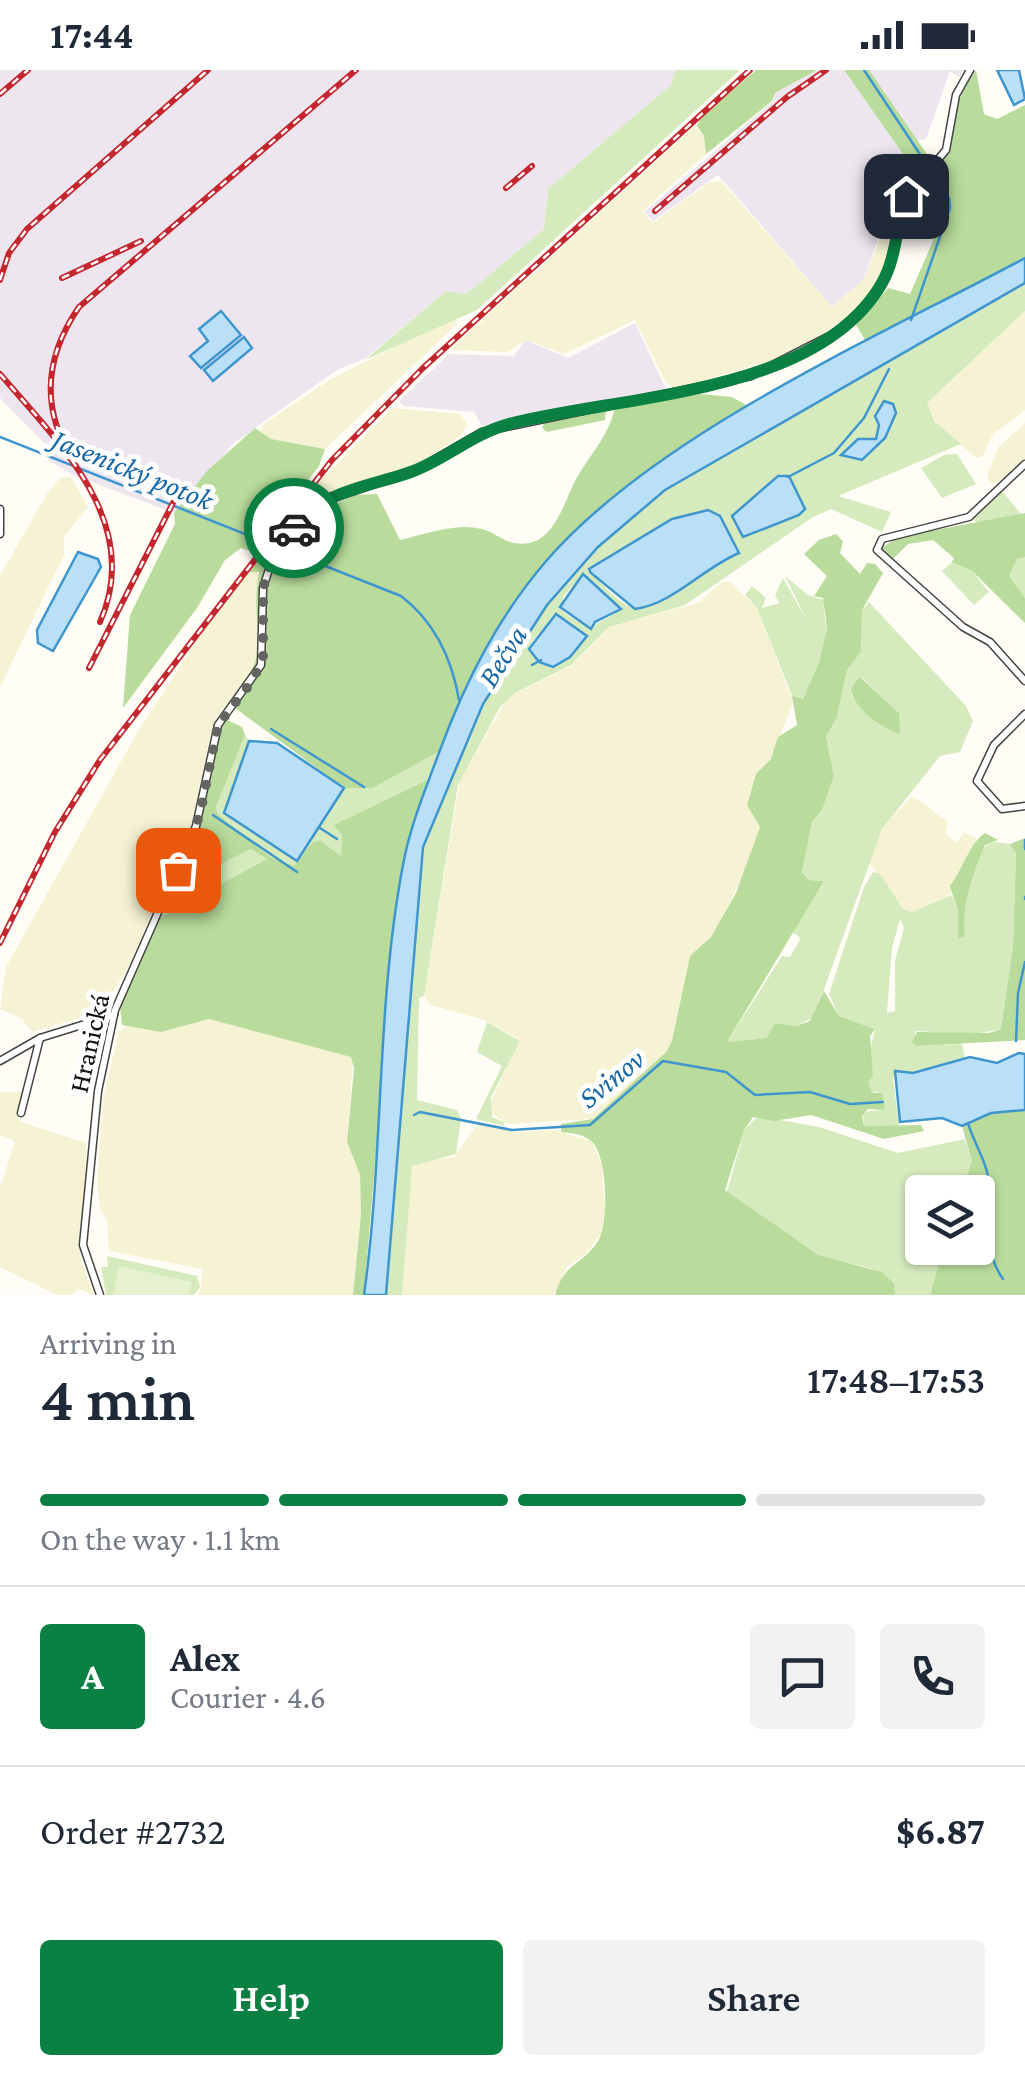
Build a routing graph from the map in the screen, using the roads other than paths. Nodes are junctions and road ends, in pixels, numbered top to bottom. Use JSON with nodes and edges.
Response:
{"nodes":[{"id":1,"x":970,"y":70,"type":"edge"},
{"id":2,"x":1023,"y":469,"type":"edge"},
{"id":3,"x":0,"y":509,"type":"edge"},
{"id":4,"x":0,"y":534,"type":"edge"},
{"id":5,"x":1025,"y":682,"type":"edge"},
{"id":6,"x":1025,"y":714,"type":"edge"},
{"id":7,"x":1025,"y":806,"type":"edge"},
{"id":8,"x":114,"y":1015,"type":"junction"},
{"id":9,"x":40,"y":1038,"type":"junction"},
{"id":10,"x":0,"y":1061,"type":"edge"},
{"id":11,"x":21,"y":1113,"type":"dead end"},
{"id":12,"x":100,"y":1295,"type":"edge"}],
"edges":[{"from":1,"to":8,"type":"street","name":"Hranická"},
{"from":2,"to":5,"type":"street"},
{"from":3,"to":4,"type":"street"},
{"from":6,"to":7,"type":"street"},
{"from":8,"to":9,"type":"street"},
{"from":8,"to":12,"type":"street","name":"Hranická"},
{"from":9,"to":10,"type":"street"},
{"from":9,"to":11,"type":"street"}]}
